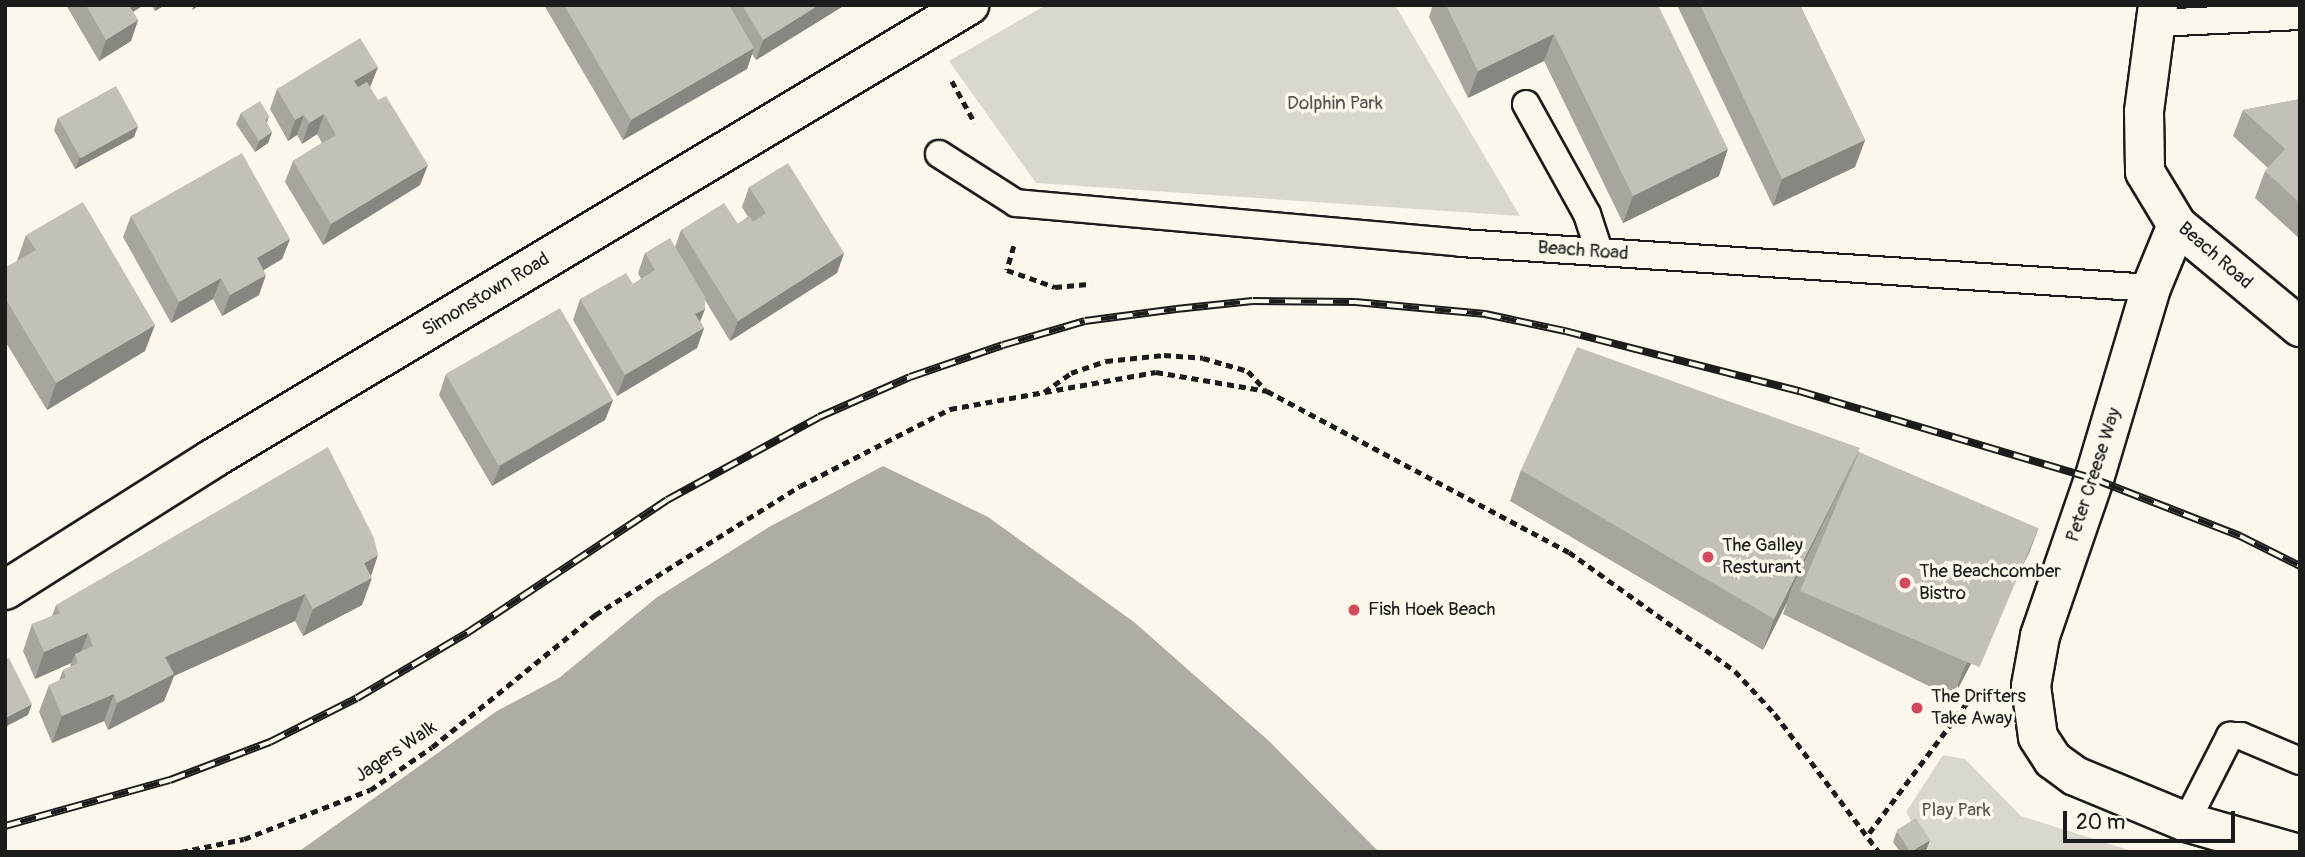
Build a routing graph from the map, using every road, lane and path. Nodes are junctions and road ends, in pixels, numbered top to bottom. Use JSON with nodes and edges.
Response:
{"nodes":[{"id":1,"x":969,"y":5,"type":"edge"},
{"id":2,"x":2157,"y":14,"type":"edge"},
{"id":3,"x":2300,"y":16,"type":"edge"},
{"id":4,"x":1527,"y":104,"type":"dead end"},
{"id":5,"x":939,"y":154,"type":"dead end"},
{"id":6,"x":2177,"y":225,"type":"junction"},
{"id":7,"x":1599,"y":253,"type":"junction"},
{"id":8,"x":1007,"y":271,"type":"dead end"},
{"id":9,"x":1091,"y":284,"type":"dead end"},
{"id":10,"x":2151,"y":288,"type":"junction"},
{"id":11,"x":2300,"y":327,"type":"edge"},
{"id":12,"x":1267,"y":391,"type":"junction"},
{"id":13,"x":1043,"y":393,"type":"junction"},
{"id":14,"x":5,"y":590,"type":"edge"},
{"id":15,"x":1972,"y":696,"type":"dead end"},
{"id":16,"x":2300,"y":761,"type":"edge"},
{"id":17,"x":2186,"y":822,"type":"junction"},
{"id":18,"x":1869,"y":833,"type":"junction"},
{"id":19,"x":180,"y":852,"type":"edge"},
{"id":20,"x":1879,"y":852,"type":"edge"},
{"id":21,"x":2291,"y":852,"type":"edge"}],
"edges":[{"from":1,"to":14,"type":"street","name":"Simonstown Road"},
{"from":2,"to":3,"type":"lane"},
{"from":2,"to":6,"type":"street","name":"Beach Road"},
{"from":4,"to":7,"type":"lane"},
{"from":5,"to":7,"type":"lane","name":"Beach Road"},
{"from":6,"to":10,"type":"street","name":"Peter Creese Way"},
{"from":6,"to":11,"type":"street","name":"Beach Road"},
{"from":7,"to":10,"type":"lane","name":"Beach Road"},
{"from":8,"to":9,"type":"path"},
{"from":10,"to":17,"type":"street","name":"Peter Creese Way"},
{"from":12,"to":13,"type":"path","name":"Jagers Walk"},
{"from":12,"to":13,"type":"path"},
{"from":12,"to":18,"type":"path"},
{"from":13,"to":19,"type":"path","name":"Jagers Walk"},
{"from":15,"to":18,"type":"path"},
{"from":16,"to":17,"type":"lane"},
{"from":17,"to":21,"type":"street","name":"Peter Creese Way"},
{"from":18,"to":20,"type":"path"}]}
